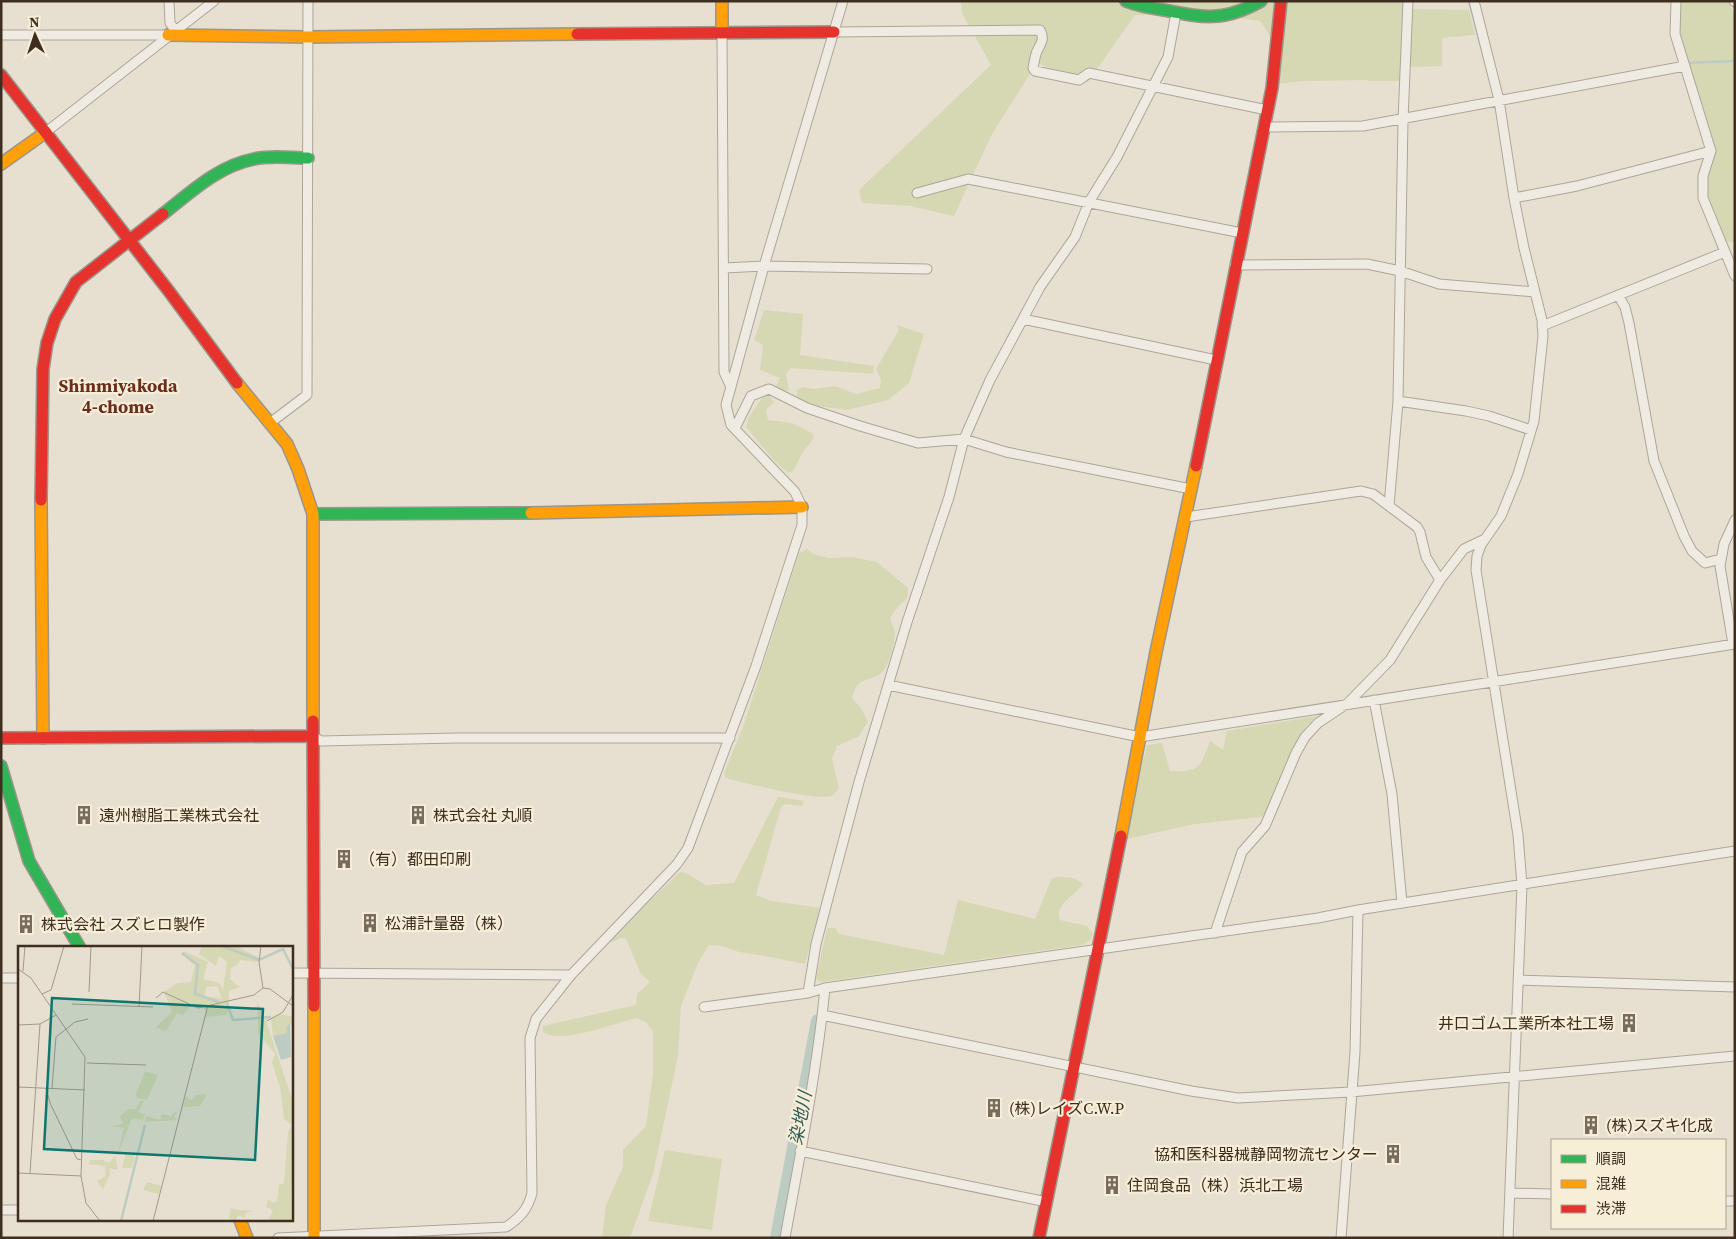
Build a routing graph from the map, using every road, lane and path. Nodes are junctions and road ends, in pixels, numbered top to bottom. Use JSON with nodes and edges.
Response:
{"nodes":[{"id":1,"x":169,"y":1,"type":"edge"},
{"id":2,"x":214,"y":1,"type":"edge"},
{"id":3,"x":308,"y":1,"type":"edge"},
{"id":4,"x":722,"y":1,"type":"edge"},
{"id":5,"x":843,"y":1,"type":"edge"},
{"id":6,"x":1126,"y":1,"type":"edge"},
{"id":7,"x":1261,"y":1,"type":"edge"},
{"id":8,"x":1281,"y":1,"type":"edge"},
{"id":9,"x":1408,"y":1,"type":"edge"},
{"id":10,"x":1474,"y":1,"type":"edge"},
{"id":11,"x":1676,"y":1,"type":"edge"},
{"id":12,"x":1176,"y":13,"type":"junction"},
{"id":13,"x":834,"y":32,"type":"junction"},
{"id":14,"x":172,"y":33,"type":"junction"},
{"id":15,"x":722,"y":33,"type":"junction"},
{"id":16,"x":1,"y":35,"type":"edge"},
{"id":17,"x":308,"y":37,"type":"junction"},
{"id":18,"x":1685,"y":66,"type":"junction"},
{"id":19,"x":1,"y":75,"type":"edge"},
{"id":20,"x":1152,"y":86,"type":"junction"},
{"id":21,"x":1499,"y":100,"type":"junction"},
{"id":22,"x":1267,"y":110,"type":"junction"},
{"id":23,"x":1403,"y":120,"type":"junction"},
{"id":24,"x":1264,"y":127,"type":"junction"},
{"id":25,"x":46,"y":132,"type":"junction"},
{"id":26,"x":1711,"y":151,"type":"junction"},
{"id":27,"x":308,"y":158,"type":"junction"},
{"id":28,"x":1,"y":164,"type":"edge"},
{"id":29,"x":917,"y":193,"type":"dead end"},
{"id":30,"x":1514,"y":198,"type":"junction"},
{"id":31,"x":1089,"y":202,"type":"junction"},
{"id":32,"x":1242,"y":233,"type":"junction"},
{"id":33,"x":129,"y":240,"type":"junction"},
{"id":34,"x":1725,"y":252,"type":"junction"},
{"id":35,"x":1235,"y":265,"type":"junction"},
{"id":36,"x":764,"y":266,"type":"junction"},
{"id":37,"x":724,"y":268,"type":"junction"},
{"id":38,"x":927,"y":268,"type":"dead end"},
{"id":39,"x":1400,"y":270,"type":"junction"},
{"id":40,"x":1735,"y":276,"type":"edge"},
{"id":41,"x":1535,"y":292,"type":"junction"},
{"id":42,"x":1618,"y":295,"type":"junction"},
{"id":43,"x":1023,"y":319,"type":"junction"},
{"id":44,"x":1542,"y":326,"type":"junction"},
{"id":45,"x":1216,"y":360,"type":"junction"},
{"id":46,"x":730,"y":387,"type":"junction"},
{"id":47,"x":1398,"y":401,"type":"junction"},
{"id":48,"x":270,"y":423,"type":"junction"},
{"id":49,"x":734,"y":428,"type":"junction"},
{"id":50,"x":1531,"y":430,"type":"junction"},
{"id":51,"x":964,"y":439,"type":"junction"},
{"id":52,"x":1191,"y":489,"type":"junction"},
{"id":53,"x":1389,"y":506,"type":"junction"},
{"id":54,"x":802,"y":507,"type":"junction"},
{"id":55,"x":313,"y":514,"type":"junction"},
{"id":56,"x":1186,"y":517,"type":"junction"},
{"id":57,"x":1735,"y":520,"type":"edge"},
{"id":58,"x":1485,"y":539,"type":"junction"},
{"id":59,"x":1721,"y":559,"type":"junction"},
{"id":60,"x":1440,"y":580,"type":"junction"},
{"id":61,"x":1734,"y":644,"type":"edge"},
{"id":62,"x":1494,"y":681,"type":"junction"},
{"id":63,"x":888,"y":685,"type":"junction"},
{"id":64,"x":1374,"y":700,"type":"junction"},
{"id":65,"x":1348,"y":703,"type":"junction"},
{"id":66,"x":313,"y":736,"type":"junction"},
{"id":67,"x":1140,"y":737,"type":"junction"},
{"id":68,"x":1,"y":738,"type":"edge"},
{"id":69,"x":43,"y":738,"type":"junction"},
{"id":70,"x":730,"y":738,"type":"junction"},
{"id":71,"x":1,"y":766,"type":"edge"},
{"id":72,"x":1735,"y":851,"type":"edge"},
{"id":73,"x":1522,"y":885,"type":"junction"},
{"id":74,"x":1402,"y":904,"type":"junction"},
{"id":75,"x":1358,"y":910,"type":"junction"},
{"id":76,"x":1214,"y":933,"type":"junction"},
{"id":77,"x":79,"y":946,"type":"edge"},
{"id":78,"x":1097,"y":950,"type":"junction"},
{"id":79,"x":292,"y":973,"type":"edge"},
{"id":80,"x":315,"y":973,"type":"junction"},
{"id":81,"x":571,"y":975,"type":"junction"},
{"id":82,"x":1,"y":978,"type":"edge"},
{"id":83,"x":18,"y":978,"type":"edge"},
{"id":84,"x":1518,"y":980,"type":"junction"},
{"id":85,"x":1735,"y":987,"type":"edge"},
{"id":86,"x":825,"y":988,"type":"junction"},
{"id":87,"x":808,"y":992,"type":"junction"},
{"id":88,"x":704,"y":1007,"type":"dead end"},
{"id":89,"x":822,"y":1016,"type":"junction"},
{"id":90,"x":1735,"y":1056,"type":"edge"},
{"id":91,"x":1073,"y":1067,"type":"junction"},
{"id":92,"x":1514,"y":1077,"type":"junction"},
{"id":93,"x":1351,"y":1092,"type":"junction"},
{"id":94,"x":800,"y":1151,"type":"junction"},
{"id":95,"x":1510,"y":1193,"type":"junction"},
{"id":96,"x":1551,"y":1194,"type":"edge"},
{"id":97,"x":1047,"y":1202,"type":"junction"},
{"id":98,"x":1,"y":1210,"type":"edge"},
{"id":99,"x":18,"y":1210,"type":"edge"},
{"id":100,"x":241,"y":1222,"type":"edge"},
{"id":101,"x":314,"y":1236,"type":"edge"},
{"id":102,"x":247,"y":1238,"type":"edge"},
{"id":103,"x":278,"y":1238,"type":"edge"},
{"id":104,"x":785,"y":1238,"type":"edge"},
{"id":105,"x":1039,"y":1238,"type":"edge"},
{"id":106,"x":1341,"y":1238,"type":"edge"},
{"id":107,"x":1508,"y":1238,"type":"edge"}],
"edges":[{"from":1,"to":14,"type":"street"},
{"from":2,"to":14,"type":"street"},
{"from":3,"to":17,"type":"street"},
{"from":4,"to":15,"type":"street"},
{"from":5,"to":13,"type":"street"},
{"from":6,"to":12,"type":"street"},
{"from":7,"to":12,"type":"street"},
{"from":8,"to":22,"type":"street"},
{"from":9,"to":23,"type":"street"},
{"from":10,"to":21,"type":"street"},
{"from":11,"to":18,"type":"street"},
{"from":12,"to":20,"type":"street"},
{"from":13,"to":15,"type":"street"},
{"from":13,"to":20,"type":"street"},
{"from":13,"to":36,"type":"street"},
{"from":14,"to":16,"type":"street"},
{"from":14,"to":17,"type":"street"},
{"from":14,"to":25,"type":"street"},
{"from":15,"to":17,"type":"street"},
{"from":15,"to":37,"type":"street"},
{"from":17,"to":27,"type":"street"},
{"from":18,"to":21,"type":"street"},
{"from":18,"to":26,"type":"street"},
{"from":19,"to":25,"type":"street"},
{"from":20,"to":22,"type":"street"},
{"from":20,"to":31,"type":"street"},
{"from":21,"to":23,"type":"street"},
{"from":21,"to":30,"type":"street"},
{"from":22,"to":24,"type":"street"},
{"from":23,"to":24,"type":"street"},
{"from":23,"to":39,"type":"street"},
{"from":24,"to":32,"type":"street"},
{"from":25,"to":28,"type":"street"},
{"from":25,"to":33,"type":"street"},
{"from":26,"to":30,"type":"street"},
{"from":26,"to":34,"type":"street"},
{"from":27,"to":33,"type":"street"},
{"from":27,"to":48,"type":"street"},
{"from":29,"to":31,"type":"street"},
{"from":30,"to":41,"type":"street"},
{"from":31,"to":32,"type":"street"},
{"from":31,"to":43,"type":"street"},
{"from":32,"to":35,"type":"street"},
{"from":33,"to":48,"type":"street"},
{"from":33,"to":69,"type":"street"},
{"from":34,"to":40,"type":"street"},
{"from":34,"to":42,"type":"street"},
{"from":35,"to":39,"type":"street"},
{"from":35,"to":45,"type":"street"},
{"from":36,"to":37,"type":"street"},
{"from":36,"to":38,"type":"street"},
{"from":36,"to":46,"type":"street"},
{"from":37,"to":46,"type":"street"},
{"from":39,"to":41,"type":"street"},
{"from":39,"to":47,"type":"street"},
{"from":41,"to":44,"type":"street"},
{"from":42,"to":44,"type":"street"},
{"from":42,"to":59,"type":"street"},
{"from":43,"to":45,"type":"street"},
{"from":43,"to":51,"type":"street"},
{"from":44,"to":50,"type":"street"},
{"from":45,"to":52,"type":"street"},
{"from":46,"to":49,"type":"street"},
{"from":47,"to":50,"type":"street"},
{"from":47,"to":53,"type":"street"},
{"from":48,"to":55,"type":"street"},
{"from":49,"to":51,"type":"street"},
{"from":49,"to":54,"type":"street"},
{"from":50,"to":58,"type":"street"},
{"from":51,"to":52,"type":"street"},
{"from":51,"to":63,"type":"street"},
{"from":52,"to":56,"type":"street"},
{"from":53,"to":56,"type":"street"},
{"from":53,"to":60,"type":"street"},
{"from":54,"to":55,"type":"street"},
{"from":54,"to":70,"type":"street"},
{"from":55,"to":66,"type":"street"},
{"from":56,"to":67,"type":"street"},
{"from":57,"to":59,"type":"street"},
{"from":58,"to":60,"type":"street"},
{"from":58,"to":62,"type":"street"},
{"from":59,"to":61,"type":"street"},
{"from":60,"to":65,"type":"street"},
{"from":61,"to":62,"type":"street"},
{"from":62,"to":64,"type":"street"},
{"from":62,"to":73,"type":"street"},
{"from":63,"to":67,"type":"street"},
{"from":63,"to":87,"type":"street"},
{"from":64,"to":65,"type":"street"},
{"from":64,"to":74,"type":"street"},
{"from":65,"to":67,"type":"street"},
{"from":65,"to":76,"type":"street"},
{"from":66,"to":69,"type":"street"},
{"from":66,"to":70,"type":"street"},
{"from":66,"to":80,"type":"street"},
{"from":67,"to":78,"type":"street"},
{"from":68,"to":69,"type":"street"},
{"from":70,"to":81,"type":"street"},
{"from":71,"to":77,"type":"street"},
{"from":72,"to":73,"type":"street"},
{"from":73,"to":74,"type":"street"},
{"from":73,"to":84,"type":"street"},
{"from":74,"to":75,"type":"street"},
{"from":75,"to":76,"type":"street"},
{"from":75,"to":93,"type":"street"},
{"from":76,"to":78,"type":"street"},
{"from":78,"to":86,"type":"street"},
{"from":78,"to":91,"type":"street"},
{"from":79,"to":80,"type":"street"},
{"from":80,"to":81,"type":"street"},
{"from":80,"to":101,"type":"street"},
{"from":81,"to":101,"type":"street"},
{"from":82,"to":83,"type":"street"},
{"from":84,"to":85,"type":"street"},
{"from":84,"to":92,"type":"street"},
{"from":86,"to":87,"type":"street"},
{"from":86,"to":89,"type":"street"},
{"from":87,"to":88,"type":"street"},
{"from":89,"to":91,"type":"street"},
{"from":89,"to":94,"type":"street"},
{"from":90,"to":92,"type":"street"},
{"from":91,"to":93,"type":"street"},
{"from":91,"to":97,"type":"street"},
{"from":92,"to":93,"type":"street"},
{"from":92,"to":95,"type":"street"},
{"from":93,"to":106,"type":"street"},
{"from":94,"to":97,"type":"street"},
{"from":94,"to":104,"type":"street"},
{"from":95,"to":96,"type":"street"},
{"from":95,"to":107,"type":"street"},
{"from":97,"to":105,"type":"street"},
{"from":98,"to":99,"type":"street"},
{"from":100,"to":102,"type":"street"},
{"from":101,"to":103,"type":"street"}]}
